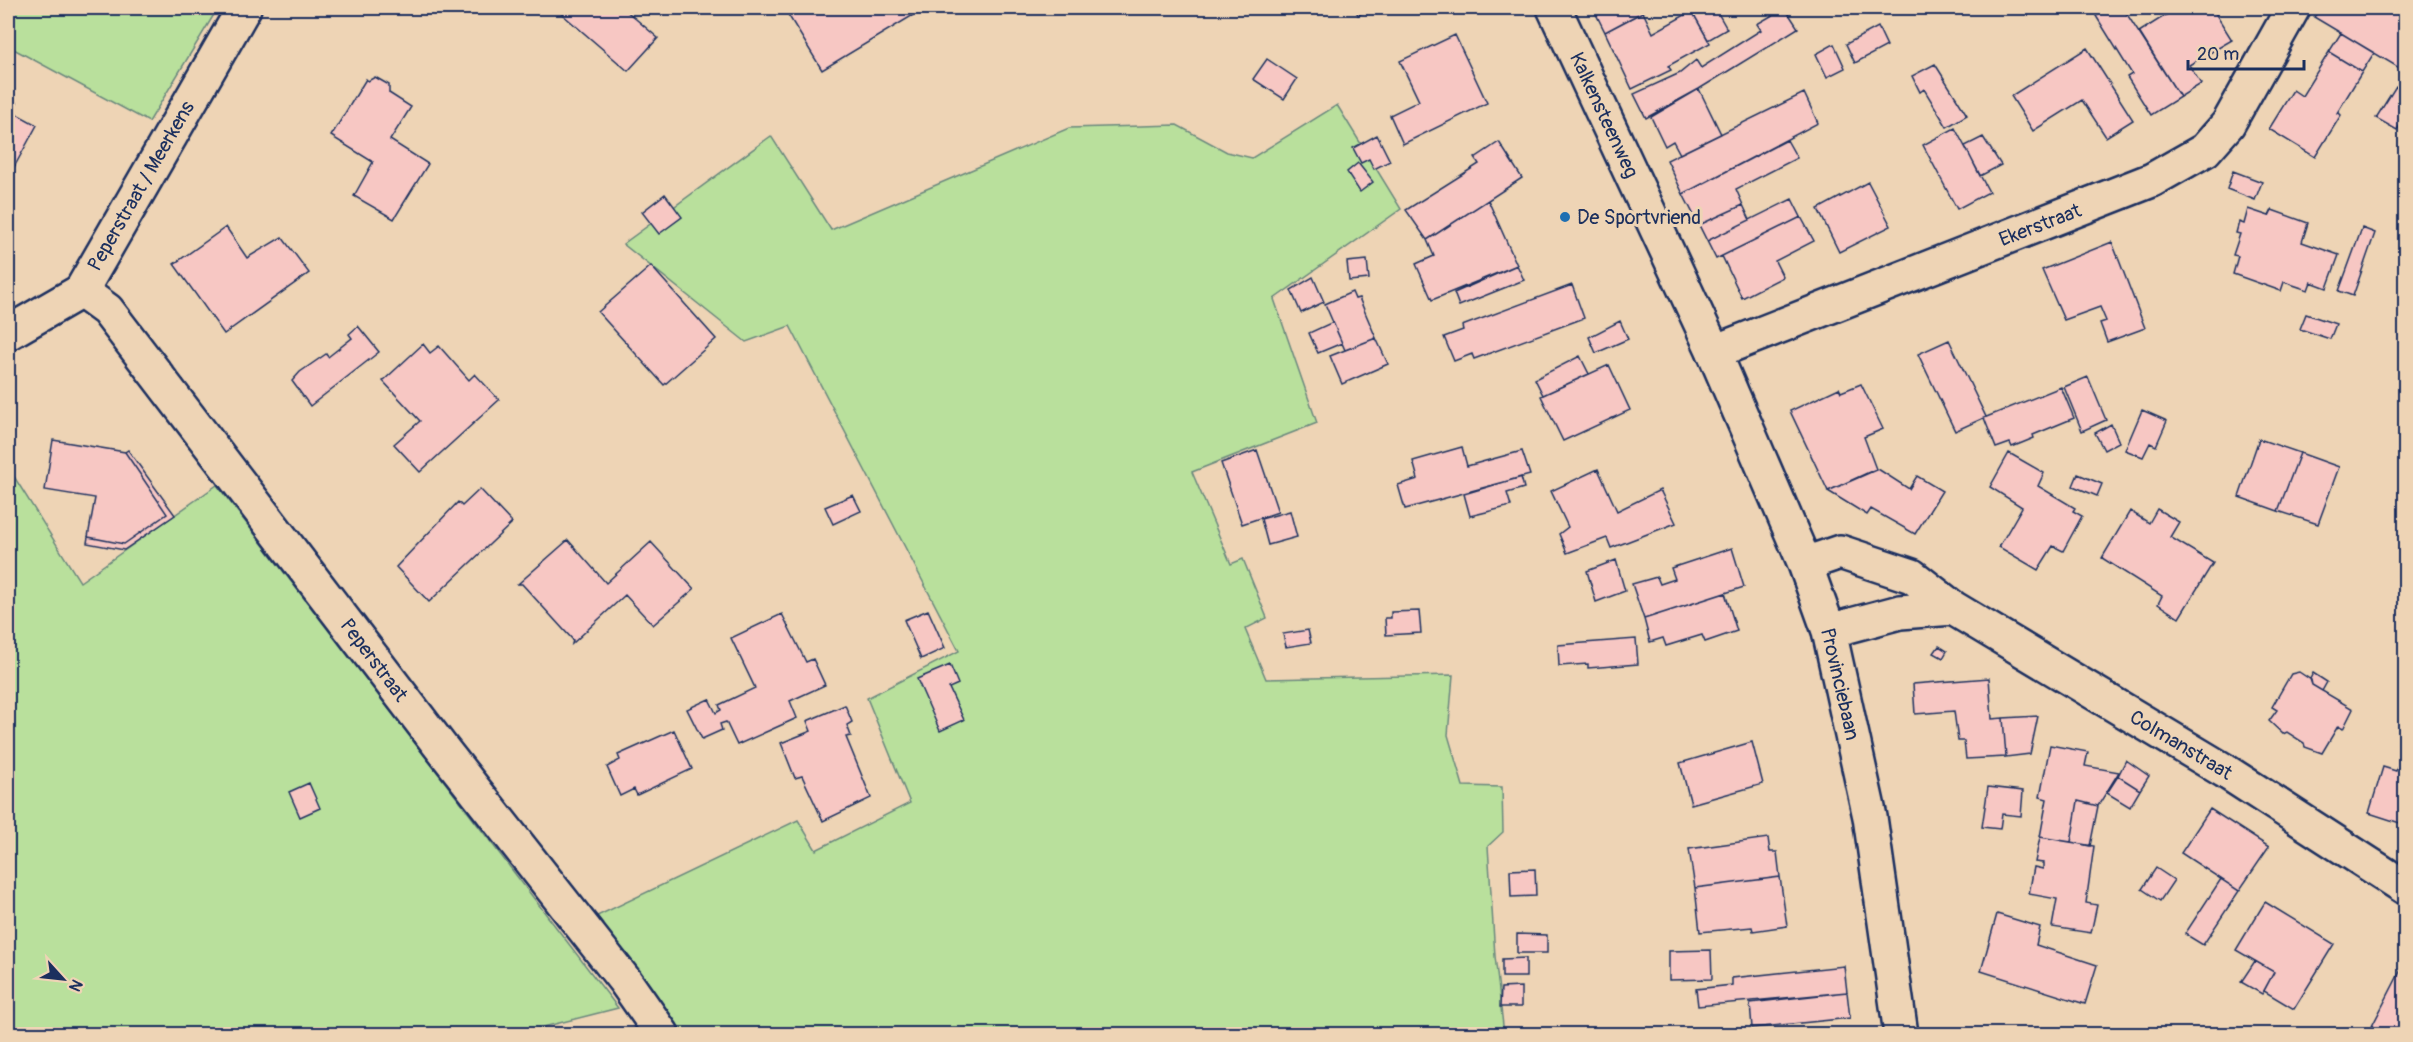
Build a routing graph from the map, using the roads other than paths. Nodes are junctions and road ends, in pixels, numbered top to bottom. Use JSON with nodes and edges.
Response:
{"nodes":[{"id":1,"x":244,"y":8,"type":"edge"},
{"id":2,"x":1554,"y":8,"type":"edge"},
{"id":3,"x":2293,"y":8,"type":"edge"},
{"id":4,"x":81,"y":291,"type":"junction"},
{"id":5,"x":8,"y":333,"type":"edge"},
{"id":6,"x":1714,"y":352,"type":"junction"},
{"id":7,"x":1805,"y":564,"type":"junction"},
{"id":8,"x":1953,"y":608,"type":"junction"},
{"id":9,"x":1829,"y":631,"type":"junction"},
{"id":10,"x":2406,"y":888,"type":"edge"},
{"id":11,"x":662,"y":1035,"type":"edge"},
{"id":12,"x":1901,"y":1035,"type":"edge"}],
"edges":[{"from":1,"to":4,"type":"street","name":"Peperstraat / Meerkens"},
{"from":2,"to":6,"type":"street","name":"Kalkensteenweg"},
{"from":3,"to":6,"type":"street","name":"Ekerstraat"},
{"from":4,"to":5,"type":"street","name":"Peperstraat / Meerkens"},
{"from":4,"to":11,"type":"street","name":"Peperstraat"},
{"from":6,"to":7,"type":"street","name":"Provinciebaan"},
{"from":7,"to":8,"type":"street","name":"Colmanstraat"},
{"from":7,"to":9,"type":"street","name":"Provinciebaan"},
{"from":8,"to":9,"type":"street"},
{"from":8,"to":10,"type":"street","name":"Colmanstraat"},
{"from":9,"to":12,"type":"street","name":"Provinciebaan"}]}
